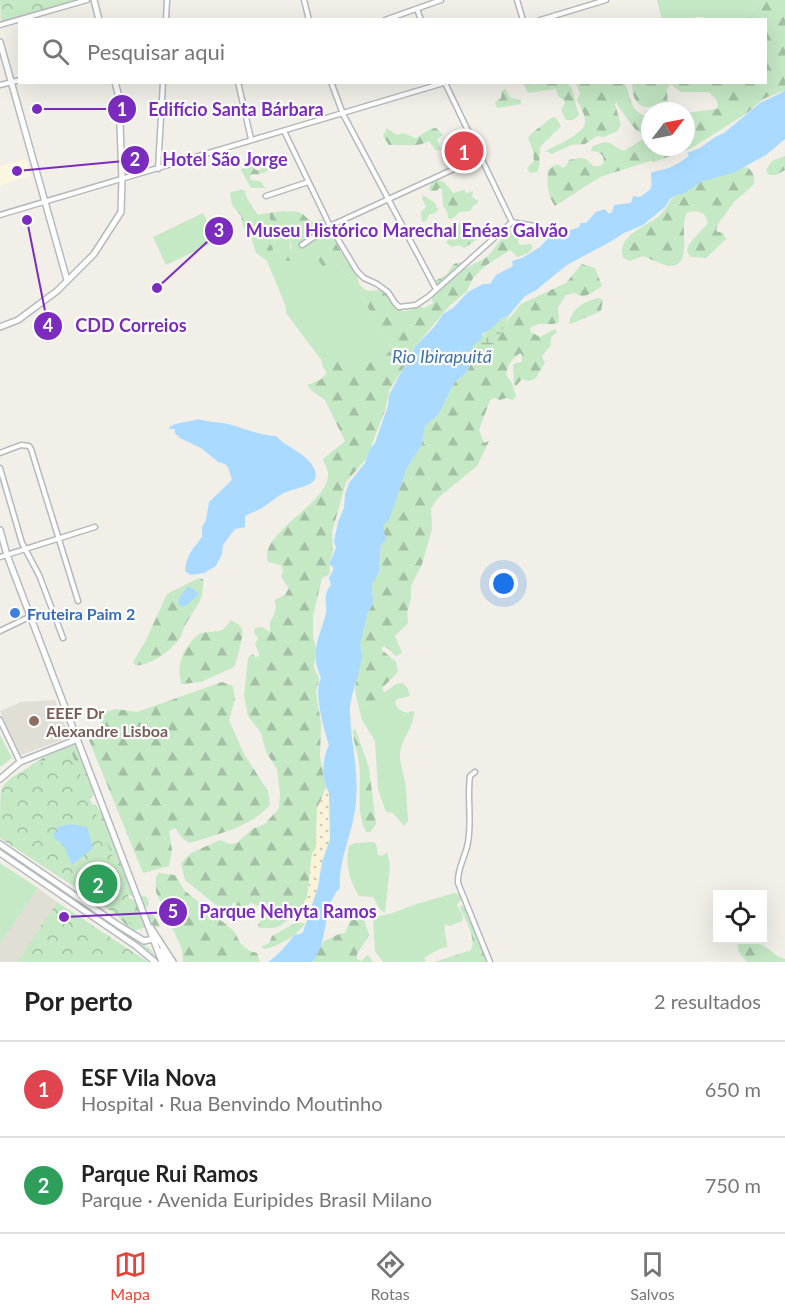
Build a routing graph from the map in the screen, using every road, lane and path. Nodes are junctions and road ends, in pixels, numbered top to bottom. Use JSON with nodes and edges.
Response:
{"nodes":[{"id":1,"x":87,"y":0,"type":"edge"},
{"id":2,"x":94,"y":0,"type":"edge"},
{"id":3,"x":167,"y":0,"type":"edge"},
{"id":4,"x":304,"y":0,"type":"edge"},
{"id":5,"x":439,"y":0,"type":"edge"},
{"id":6,"x":517,"y":0,"type":"edge"},
{"id":7,"x":606,"y":0,"type":"edge"},
{"id":8,"x":417,"y":9,"type":"junction"},
{"id":9,"x":24,"y":18,"type":"edge"},
{"id":10,"x":98,"y":18,"type":"edge"},
{"id":11,"x":166,"y":18,"type":"edge"},
{"id":12,"x":308,"y":18,"type":"edge"},
{"id":13,"x":391,"y":18,"type":"edge"},
{"id":14,"x":420,"y":18,"type":"edge"},
{"id":15,"x":522,"y":18,"type":"edge"},
{"id":16,"x":547,"y":18,"type":"edge"},
{"id":17,"x":18,"y":20,"type":"edge"},
{"id":18,"x":0,"y":25,"type":"edge"},
{"id":19,"x":0,"y":42,"type":"edge"},
{"id":20,"x":18,"y":80,"type":"edge"},
{"id":21,"x":12,"y":82,"type":"junction"},
{"id":22,"x":116,"y":84,"type":"edge"},
{"id":23,"x":163,"y":84,"type":"edge"},
{"id":24,"x":238,"y":84,"type":"edge"},
{"id":25,"x":332,"y":84,"type":"edge"},
{"id":26,"x":443,"y":84,"type":"edge"},
{"id":27,"x":446,"y":84,"type":"edge"},
{"id":28,"x":0,"y":85,"type":"edge"},
{"id":29,"x":343,"y":114,"type":"junction"},
{"id":30,"x":284,"y":131,"type":"junction"},
{"id":31,"x":251,"y":139,"type":"junction"},
{"id":32,"x":480,"y":157,"type":"junction"},
{"id":33,"x":158,"y":169,"type":"junction"},
{"id":34,"x":122,"y":179,"type":"junction"},
{"id":35,"x":308,"y":182,"type":"junction"},
{"id":36,"x":266,"y":196,"type":"dead end"},
{"id":37,"x":388,"y":200,"type":"junction"},
{"id":38,"x":45,"y":202,"type":"junction"},
{"id":39,"x":0,"y":215,"type":"edge"},
{"id":40,"x":512,"y":222,"type":"junction"},
{"id":41,"x":330,"y":226,"type":"junction"},
{"id":42,"x":534,"y":226,"type":"dead end"},
{"id":43,"x":302,"y":245,"type":"dead end"},
{"id":44,"x":67,"y":280,"type":"junction"},
{"id":45,"x":436,"y":289,"type":"junction"},
{"id":46,"x":0,"y":327,"type":"edge"},
{"id":47,"x":0,"y":453,"type":"edge"},
{"id":48,"x":0,"y":468,"type":"edge"},
{"id":49,"x":95,"y":527,"type":"dead end"},
{"id":50,"x":0,"y":530,"type":"edge"},
{"id":51,"x":58,"y":538,"type":"junction"},
{"id":52,"x":26,"y":549,"type":"junction"},
{"id":53,"x":7,"y":555,"type":"junction"},
{"id":54,"x":0,"y":557,"type":"edge"},
{"id":55,"x":78,"y":601,"type":"dead end"},
{"id":56,"x":31,"y":616,"type":"junction"},
{"id":57,"x":0,"y":631,"type":"edge"},
{"id":58,"x":63,"y":638,"type":"dead end"},
{"id":59,"x":0,"y":720,"type":"edge"},
{"id":60,"x":78,"y":739,"type":"junction"},
{"id":61,"x":20,"y":762,"type":"junction"},
{"id":62,"x":475,"y":771,"type":"dead end"},
{"id":63,"x":0,"y":779,"type":"edge"},
{"id":64,"x":0,"y":844,"type":"edge"},
{"id":65,"x":0,"y":853,"type":"edge"},
{"id":66,"x":148,"y":924,"type":"junction"},
{"id":67,"x":153,"y":939,"type":"junction"},
{"id":68,"x":155,"y":962,"type":"edge"},
{"id":69,"x":162,"y":962,"type":"edge"},
{"id":70,"x":167,"y":962,"type":"edge"},
{"id":71,"x":173,"y":962,"type":"edge"},
{"id":72,"x":490,"y":962,"type":"edge"}],
"edges":[{"from":1,"to":9,"type":"street"},
{"from":2,"to":10,"type":"street"},
{"from":3,"to":11,"type":"street"},
{"from":4,"to":12,"type":"street"},
{"from":5,"to":8,"type":"street"},
{"from":6,"to":15,"type":"street"},
{"from":7,"to":16,"type":"street"},
{"from":8,"to":13,"type":"street"},
{"from":8,"to":14,"type":"street"},
{"from":17,"to":18,"type":"street"},
{"from":19,"to":21,"type":"street"},
{"from":20,"to":21,"type":"street"},
{"from":21,"to":28,"type":"street"},
{"from":21,"to":38,"type":"street"},
{"from":22,"to":34,"type":"street"},
{"from":23,"to":33,"type":"street"},
{"from":24,"to":31,"type":"street"},
{"from":25,"to":29,"type":"street"},
{"from":26,"to":29,"type":"street"},
{"from":27,"to":32,"type":"street"},
{"from":29,"to":30,"type":"street"},
{"from":29,"to":37,"type":"street"},
{"from":30,"to":31,"type":"street"},
{"from":30,"to":35,"type":"street"},
{"from":31,"to":33,"type":"street"},
{"from":32,"to":37,"type":"street"},
{"from":32,"to":40,"type":"street"},
{"from":33,"to":34,"type":"street"},
{"from":34,"to":38,"type":"street"},
{"from":34,"to":44,"type":"street"},
{"from":35,"to":36,"type":"street"},
{"from":35,"to":41,"type":"street"},
{"from":37,"to":41,"type":"street"},
{"from":37,"to":45,"type":"street"},
{"from":38,"to":39,"type":"street"},
{"from":38,"to":44,"type":"street"},
{"from":40,"to":42,"type":"street"},
{"from":40,"to":45,"type":"street"},
{"from":41,"to":43,"type":"street"},
{"from":41,"to":45,"type":"street"},
{"from":44,"to":46,"type":"street"},
{"from":47,"to":51,"type":"street"},
{"from":48,"to":52,"type":"street"},
{"from":49,"to":51,"type":"street"},
{"from":50,"to":53,"type":"street"},
{"from":51,"to":52,"type":"street"},
{"from":51,"to":55,"type":"street"},
{"from":52,"to":53,"type":"street"},
{"from":52,"to":58,"type":"street"},
{"from":53,"to":54,"type":"street"},
{"from":53,"to":56,"type":"street"},
{"from":56,"to":57,"type":"street"},
{"from":56,"to":60,"type":"street"},
{"from":59,"to":61,"type":"street"},
{"from":60,"to":61,"type":"street"},
{"from":60,"to":66,"type":"street"},
{"from":61,"to":63,"type":"street"},
{"from":62,"to":72,"type":"street"},
{"from":64,"to":67,"type":"street"},
{"from":65,"to":68,"type":"street"},
{"from":66,"to":67,"type":"street"},
{"from":66,"to":71,"type":"street"},
{"from":67,"to":69,"type":"street"},
{"from":67,"to":70,"type":"street"}]}
